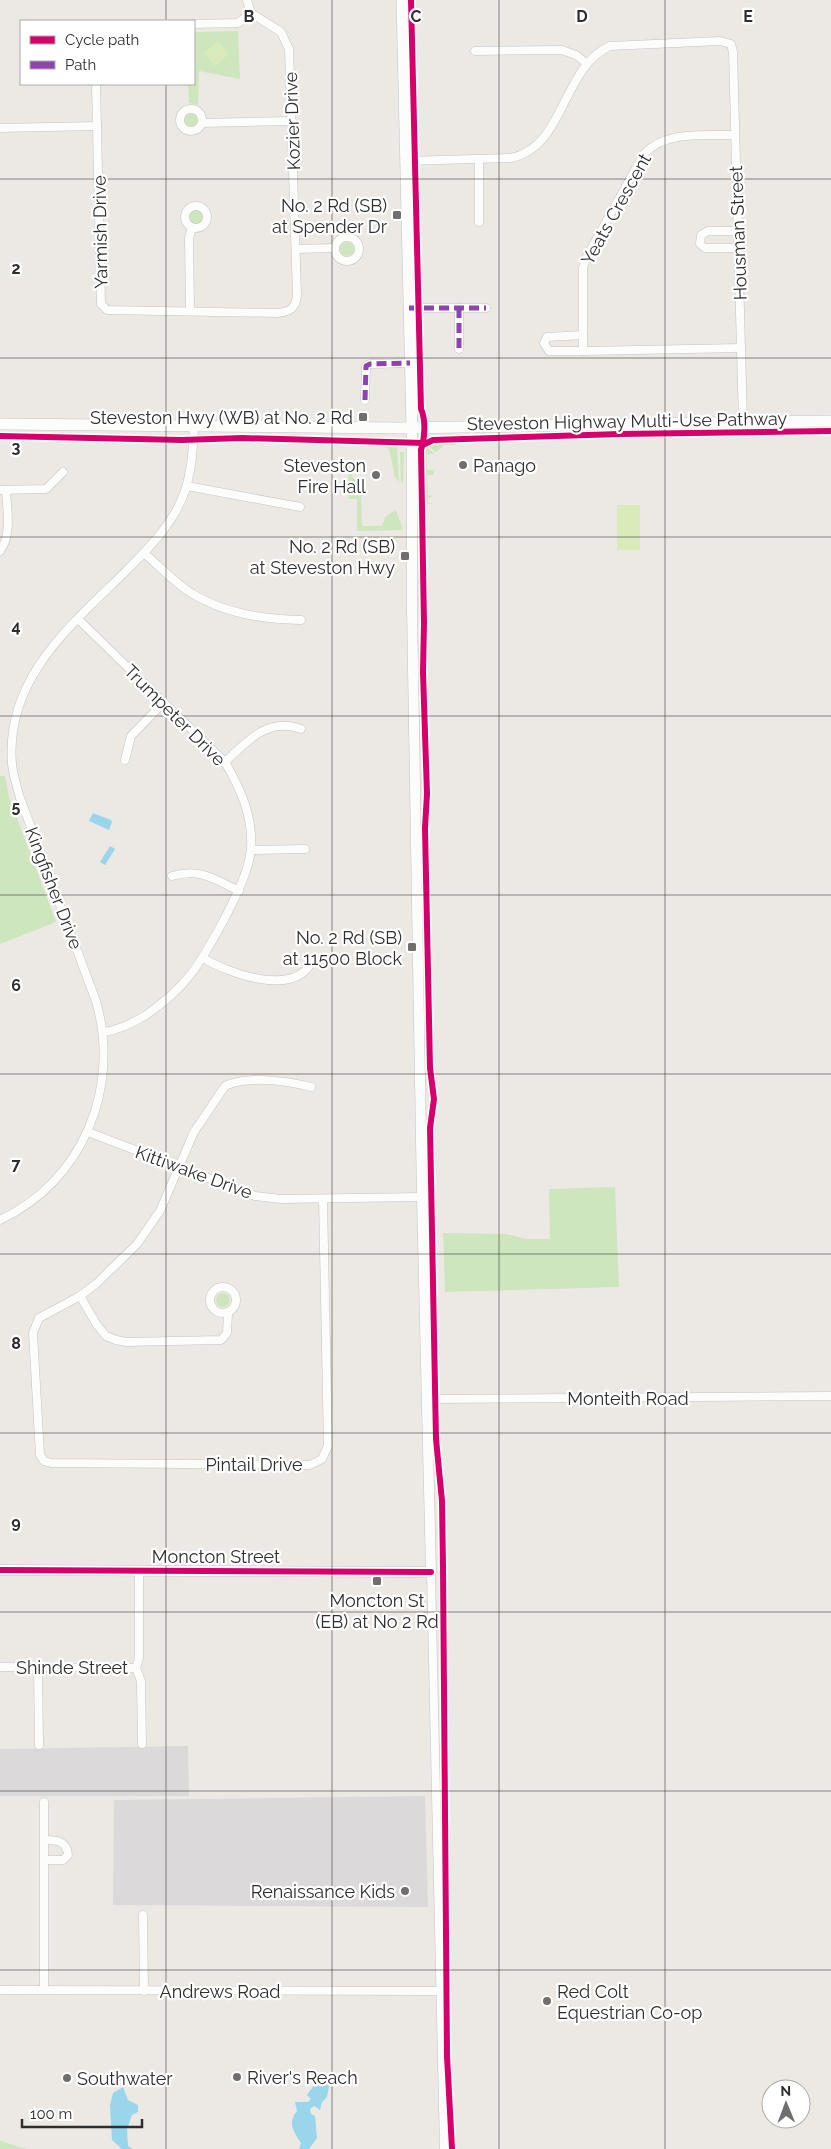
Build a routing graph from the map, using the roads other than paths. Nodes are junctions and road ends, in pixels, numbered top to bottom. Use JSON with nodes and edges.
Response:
{"nodes":[{"id":1,"x":247,"y":0,"type":"edge"},
{"id":2,"x":402,"y":0,"type":"edge"},
{"id":3,"x":251,"y":13,"type":"junction"},
{"id":4,"x":195,"y":24,"type":"edge"},
{"id":5,"x":287,"y":25,"type":"dead end"},
{"id":6,"x":281,"y":32,"type":"junction"},
{"id":7,"x":475,"y":51,"type":"dead end"},
{"id":8,"x":586,"y":63,"type":"junction"},
{"id":9,"x":96,"y":85,"type":"edge"},
{"id":10,"x":292,"y":121,"type":"junction"},
{"id":11,"x":202,"y":123,"type":"dead end"},
{"id":12,"x":97,"y":126,"type":"junction"},
{"id":13,"x":0,"y":128,"type":"edge"},
{"id":14,"x":735,"y":135,"type":"junction"},
{"id":15,"x":479,"y":159,"type":"junction"},
{"id":16,"x":406,"y":161,"type":"junction"},
{"id":17,"x":479,"y":222,"type":"dead end"},
{"id":18,"x":192,"y":228,"type":"dead end"},
{"id":19,"x":738,"y":231,"type":"junction"},
{"id":20,"x":335,"y":248,"type":"dead end"},
{"id":21,"x":738,"y":248,"type":"junction"},
{"id":22,"x":297,"y":249,"type":"junction"},
{"id":23,"x":294,"y":308,"type":"joint"},
{"id":24,"x":409,"y":308,"type":"junction"},
{"id":25,"x":459,"y":308,"type":"junction"},
{"id":26,"x":486,"y":308,"type":"dead end"},
{"id":27,"x":190,"y":311,"type":"junction"},
{"id":28,"x":583,"y":335,"type":"junction"},
{"id":29,"x":741,"y":348,"type":"junction"},
{"id":30,"x":459,"y":349,"type":"dead end"},
{"id":31,"x":583,"y":351,"type":"junction"},
{"id":32,"x":410,"y":363,"type":"junction"},
{"id":33,"x":365,"y":400,"type":"dead end"},
{"id":34,"x":831,"y":421,"type":"edge"},
{"id":35,"x":743,"y":423,"type":"junction"},
{"id":36,"x":0,"y":424,"type":"edge"},
{"id":37,"x":194,"y":426,"type":"junction"},
{"id":38,"x":412,"y":428,"type":"junction"},
{"id":39,"x":63,"y":472,"type":"dead end"},
{"id":40,"x":187,"y":486,"type":"junction"},
{"id":41,"x":3,"y":490,"type":"edge"},
{"id":42,"x":300,"y":507,"type":"dead end"},
{"id":43,"x":0,"y":551,"type":"edge"},
{"id":44,"x":144,"y":553,"type":"junction"},
{"id":45,"x":78,"y":618,"type":"junction"},
{"id":46,"x":302,"y":620,"type":"dead end"},
{"id":47,"x":163,"y":703,"type":"junction"},
{"id":48,"x":301,"y":729,"type":"dead end"},
{"id":49,"x":125,"y":760,"type":"dead end"},
{"id":50,"x":225,"y":762,"type":"junction"},
{"id":51,"x":251,"y":850,"type":"junction"},
{"id":52,"x":305,"y":850,"type":"dead end"},
{"id":53,"x":172,"y":876,"type":"dead end"},
{"id":54,"x":238,"y":891,"type":"junction"},
{"id":55,"x":203,"y":958,"type":"junction"},
{"id":56,"x":311,"y":963,"type":"dead end"},
{"id":57,"x":104,"y":1032,"type":"junction"},
{"id":58,"x":311,"y":1087,"type":"dead end"},
{"id":59,"x":88,"y":1132,"type":"junction"},
{"id":60,"x":180,"y":1167,"type":"junction"},
{"id":61,"x":422,"y":1197,"type":"junction"},
{"id":62,"x":323,"y":1199,"type":"junction"},
{"id":63,"x":0,"y":1220,"type":"edge"},
{"id":64,"x":80,"y":1296,"type":"junction"},
{"id":65,"x":228,"y":1312,"type":"dead end"},
{"id":66,"x":831,"y":1396,"type":"edge"},
{"id":67,"x":426,"y":1400,"type":"junction"},
{"id":68,"x":0,"y":1570,"type":"edge"},
{"id":69,"x":140,"y":1570,"type":"junction"},
{"id":70,"x":432,"y":1572,"type":"junction"},
{"id":71,"x":0,"y":1667,"type":"edge"},
{"id":72,"x":38,"y":1667,"type":"junction"},
{"id":73,"x":136,"y":1668,"type":"junction"},
{"id":74,"x":142,"y":1744,"type":"dead end"},
{"id":75,"x":39,"y":1745,"type":"dead end"},
{"id":76,"x":44,"y":1802,"type":"dead end"},
{"id":77,"x":45,"y":1840,"type":"junction"},
{"id":78,"x":45,"y":1860,"type":"junction"},
{"id":79,"x":143,"y":1915,"type":"dead end"},
{"id":80,"x":44,"y":1989,"type":"junction"},
{"id":81,"x":0,"y":1990,"type":"edge"},
{"id":82,"x":144,"y":1991,"type":"junction"},
{"id":83,"x":439,"y":1991,"type":"junction"},
{"id":84,"x":444,"y":2149,"type":"edge"}],
"edges":[{"from":1,"to":3,"type":"street"},
{"from":2,"to":16,"type":"main road"},
{"from":3,"to":4,"type":"street"},
{"from":3,"to":6,"type":"street"},
{"from":5,"to":6,"type":"street"},
{"from":6,"to":10,"type":"street","name":"Kozier Drive"},
{"from":7,"to":8,"type":"street"},
{"from":8,"to":14,"type":"street","name":"Housman Street"},
{"from":8,"to":15,"type":"street"},
{"from":9,"to":12,"type":"street","name":"Yarmish Drive"},
{"from":10,"to":11,"type":"street"},
{"from":10,"to":22,"type":"street","name":"Kozier Drive"},
{"from":12,"to":13,"type":"street"},
{"from":12,"to":27,"type":"street","name":"Yarmish Drive"},
{"from":14,"to":19,"type":"street","name":"Housman Street"},
{"from":14,"to":28,"type":"street","name":"Yeats Crescent"},
{"from":15,"to":16,"type":"street"},
{"from":15,"to":17,"type":"street"},
{"from":16,"to":24,"type":"main road"},
{"from":18,"to":27,"type":"street"},
{"from":19,"to":21,"type":"street","name":"Housman Street"},
{"from":19,"to":21,"type":"street"},
{"from":20,"to":22,"type":"street"},
{"from":21,"to":29,"type":"street","name":"Housman Street"},
{"from":22,"to":23,"type":"street","name":"Kozier Drive"},
{"from":23,"to":27,"type":"street","name":"Yarmish Drive"},
{"from":24,"to":25,"type":"street"},
{"from":24,"to":32,"type":"main road"},
{"from":25,"to":26,"type":"street"},
{"from":25,"to":30,"type":"street"},
{"from":28,"to":31,"type":"street","name":"Yeats Crescent"},
{"from":28,"to":31,"type":"street"},
{"from":29,"to":31,"type":"street"},
{"from":29,"to":35,"type":"street","name":"Housman Street"},
{"from":32,"to":33,"type":"street"},
{"from":32,"to":38,"type":"main road"},
{"from":34,"to":35,"type":"main road"},
{"from":35,"to":38,"type":"main road"},
{"from":36,"to":37,"type":"main road"},
{"from":37,"to":38,"type":"main road"},
{"from":37,"to":40,"type":"street","name":"Kingfisher Drive"},
{"from":38,"to":61,"type":"street"},
{"from":39,"to":41,"type":"street"},
{"from":40,"to":42,"type":"street"},
{"from":40,"to":44,"type":"street","name":"Kingfisher Drive"},
{"from":41,"to":43,"type":"street"},
{"from":44,"to":45,"type":"street","name":"Kingfisher Drive"},
{"from":44,"to":46,"type":"street"},
{"from":45,"to":47,"type":"street","name":"Trumpeter Drive"},
{"from":45,"to":57,"type":"street","name":"Kingfisher Drive"},
{"from":47,"to":49,"type":"street"},
{"from":47,"to":50,"type":"street","name":"Trumpeter Drive"},
{"from":48,"to":50,"type":"street"},
{"from":50,"to":51,"type":"street","name":"Trumpeter Drive"},
{"from":51,"to":52,"type":"street"},
{"from":51,"to":54,"type":"street","name":"Trumpeter Drive"},
{"from":53,"to":54,"type":"street"},
{"from":54,"to":55,"type":"street","name":"Trumpeter Drive"},
{"from":55,"to":56,"type":"street"},
{"from":55,"to":57,"type":"street","name":"Trumpeter Drive"},
{"from":57,"to":59,"type":"street","name":"Kingfisher Drive"},
{"from":58,"to":60,"type":"street"},
{"from":59,"to":60,"type":"street","name":"Kittiwake Drive"},
{"from":59,"to":63,"type":"street","name":"Kingfisher Drive"},
{"from":60,"to":62,"type":"street","name":"Kittiwake Drive"},
{"from":60,"to":64,"type":"street"},
{"from":61,"to":62,"type":"street","name":"Kittiwake Drive"},
{"from":61,"to":67,"type":"street"},
{"from":62,"to":64,"type":"street","name":"Pintail Drive"},
{"from":64,"to":65,"type":"street"},
{"from":66,"to":67,"type":"street","name":"Monteith Road"},
{"from":67,"to":70,"type":"street"},
{"from":68,"to":69,"type":"street","name":"Moncton Street"},
{"from":69,"to":70,"type":"street","name":"Moncton Street"},
{"from":69,"to":73,"type":"street","name":"Shinde Street"},
{"from":70,"to":83,"type":"street"},
{"from":71,"to":72,"type":"street","name":"Shinde Street"},
{"from":72,"to":73,"type":"street","name":"Shinde Street"},
{"from":72,"to":75,"type":"street"},
{"from":73,"to":74,"type":"street"},
{"from":76,"to":77,"type":"street"},
{"from":77,"to":78,"type":"street"},
{"from":77,"to":78,"type":"street"},
{"from":78,"to":80,"type":"street"},
{"from":79,"to":82,"type":"street"},
{"from":80,"to":81,"type":"street","name":"Andrews Road"},
{"from":80,"to":82,"type":"street","name":"Andrews Road"},
{"from":82,"to":83,"type":"street","name":"Andrews Road"},
{"from":83,"to":84,"type":"street"}]}
